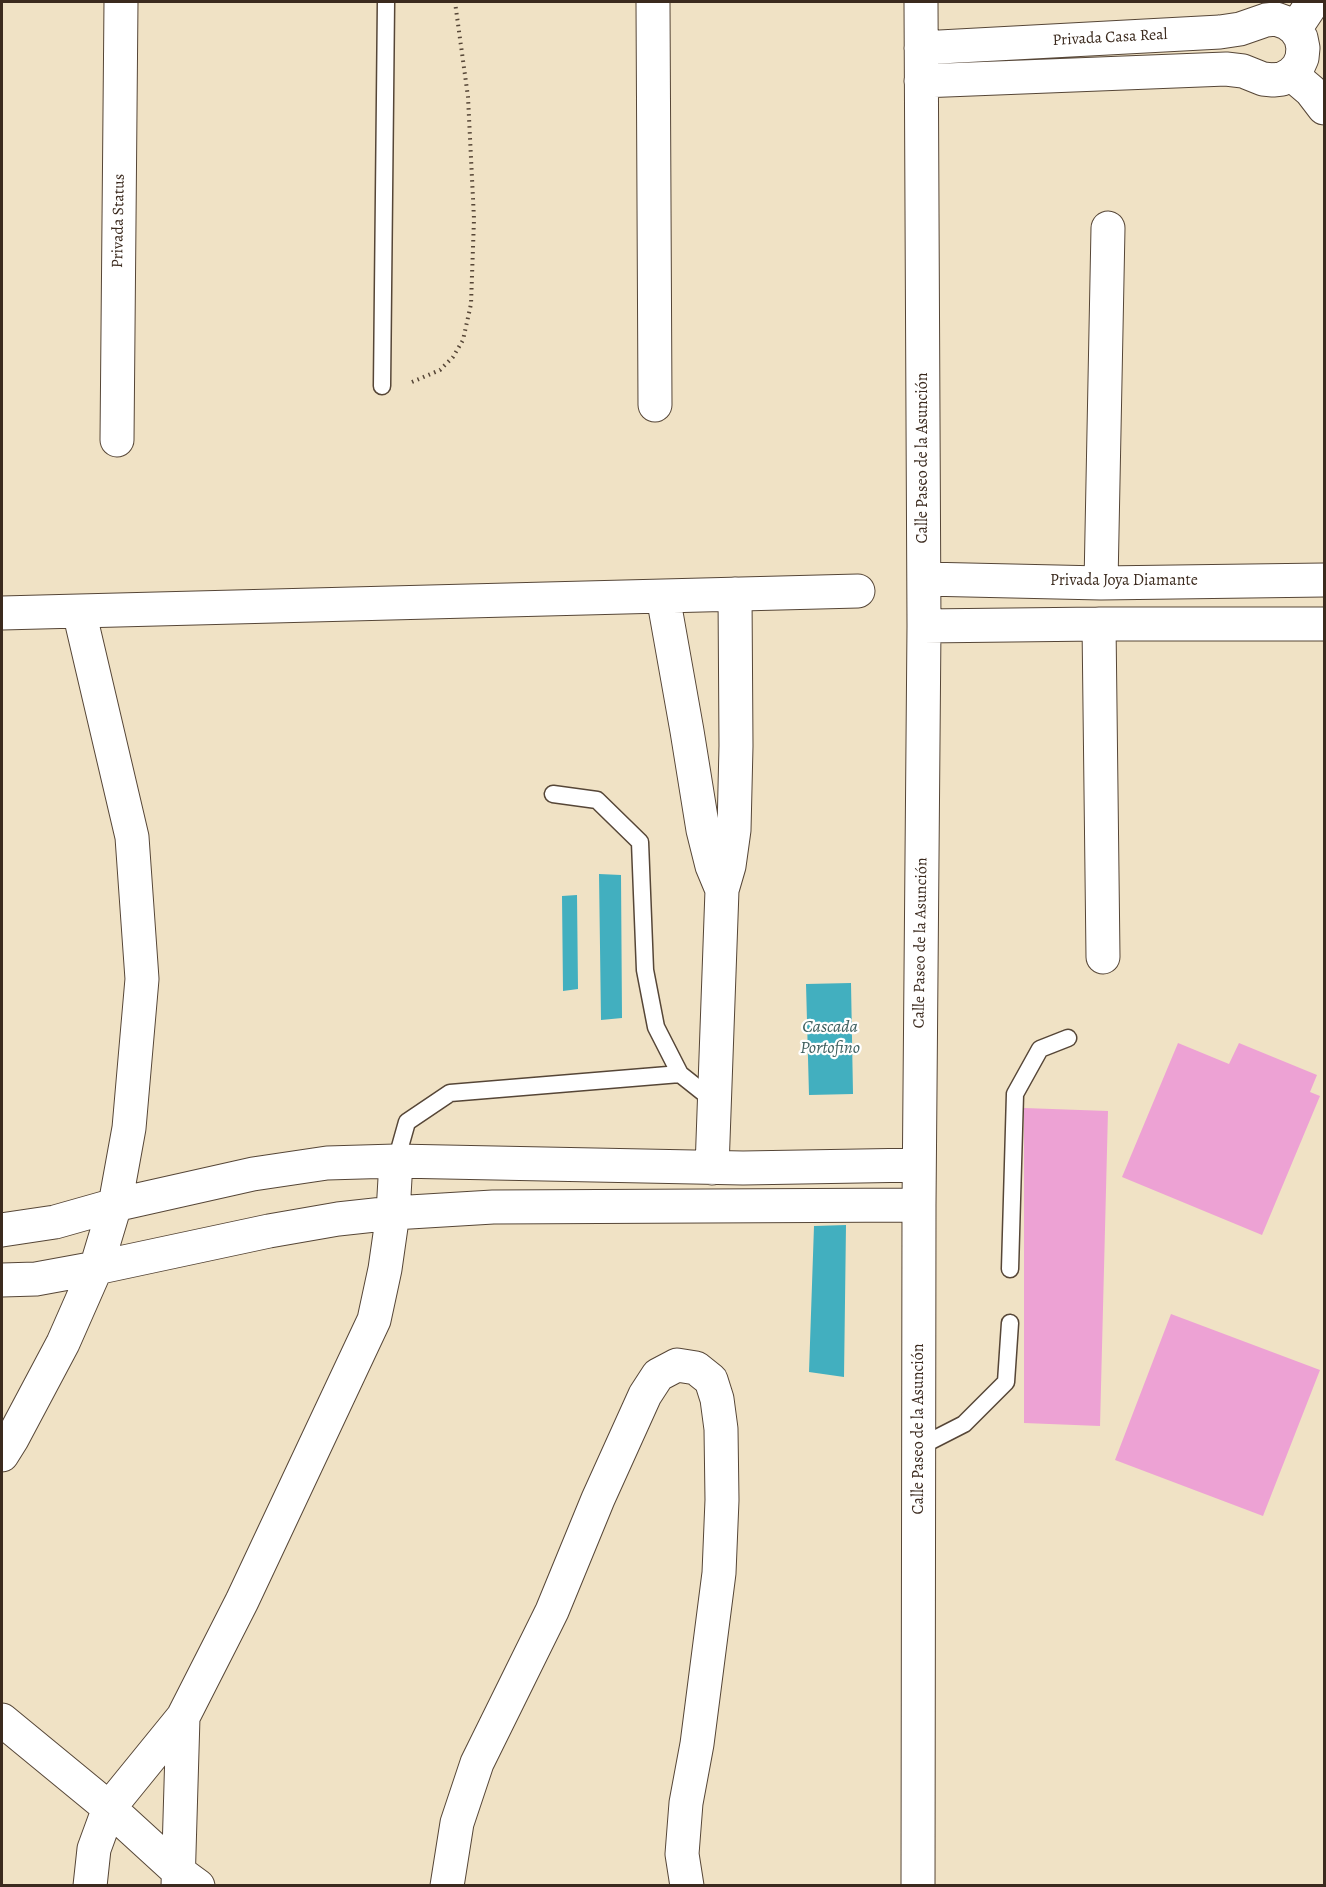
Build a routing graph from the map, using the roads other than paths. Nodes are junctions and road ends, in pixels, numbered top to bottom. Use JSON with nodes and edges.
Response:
{"nodes":[{"id":1,"x":121,"y":2,"type":"edge"},
{"id":2,"x":386,"y":2,"type":"edge"},
{"id":3,"x":653,"y":2,"type":"edge"},
{"id":4,"x":921,"y":2,"type":"edge"},
{"id":5,"x":1313,"y":2,"type":"edge"},
{"id":6,"x":1295,"y":29,"type":"junction"},
{"id":7,"x":921,"y":48,"type":"junction"},
{"id":8,"x":1291,"y":74,"type":"junction"},
{"id":9,"x":921,"y":81,"type":"junction"},
{"id":10,"x":1324,"y":108,"type":"edge"},
{"id":11,"x":1108,"y":228,"type":"dead end"},
{"id":12,"x":382,"y":386,"type":"dead end"},
{"id":13,"x":654,"y":405,"type":"dead end"},
{"id":14,"x":117,"y":440,"type":"dead end"},
{"id":15,"x":924,"y":579,"type":"junction"},
{"id":16,"x":1324,"y":580,"type":"edge"},
{"id":17,"x":1101,"y":582,"type":"junction"},
{"id":18,"x":858,"y":591,"type":"dead end"},
{"id":19,"x":735,"y":594,"type":"junction"},
{"id":20,"x":663,"y":596,"type":"junction"},
{"id":21,"x":79,"y":611,"type":"junction"},
{"id":22,"x":2,"y":613,"type":"edge"},
{"id":23,"x":1099,"y":624,"type":"junction"},
{"id":24,"x":1324,"y":624,"type":"edge"},
{"id":25,"x":924,"y":626,"type":"junction"},
{"id":26,"x":552,"y":794,"type":"dead end"},
{"id":27,"x":722,"y":890,"type":"junction"},
{"id":28,"x":1103,"y":957,"type":"dead end"},
{"id":29,"x":1068,"y":1038,"type":"dead end"},
{"id":30,"x":680,"y":1074,"type":"junction"},
{"id":31,"x":714,"y":1101,"type":"junction"},
{"id":32,"x":396,"y":1161,"type":"junction"},
{"id":33,"x":919,"y":1165,"type":"junction"},
{"id":34,"x":660,"y":1167,"type":"junction"},
{"id":35,"x":712,"y":1168,"type":"junction"},
{"id":36,"x":115,"y":1205,"type":"junction"},
{"id":37,"x":919,"y":1205,"type":"junction"},
{"id":38,"x":660,"y":1207,"type":"junction"},
{"id":39,"x":393,"y":1212,"type":"junction"},
{"id":40,"x":2,"y":1230,"type":"edge"},
{"id":41,"x":96,"y":1268,"type":"junction"},
{"id":42,"x":1010,"y":1269,"type":"dead end"},
{"id":43,"x":2,"y":1281,"type":"edge"},
{"id":44,"x":1010,"y":1323,"type":"dead end"},
{"id":45,"x":919,"y":1447,"type":"junction"},
{"id":46,"x":2,"y":1455,"type":"edge"},
{"id":47,"x":183,"y":1717,"type":"junction"},
{"id":48,"x":2,"y":1720,"type":"edge"},
{"id":49,"x":109,"y":1808,"type":"junction"},
{"id":50,"x":185,"y":1881,"type":"edge"},
{"id":51,"x":90,"y":1886,"type":"edge"},
{"id":52,"x":447,"y":1886,"type":"edge"},
{"id":53,"x":687,"y":1886,"type":"edge"},
{"id":54,"x":918,"y":1886,"type":"edge"}],
"edges":[{"from":1,"to":14,"type":"street","name":"Privada Status"},
{"from":2,"to":12,"type":"lane"},
{"from":3,"to":13,"type":"street"},
{"from":4,"to":7,"type":"street","name":"Calle Paseo de la Asunción"},
{"from":5,"to":6,"type":"street"},
{"from":6,"to":7,"type":"street","name":"Privada Casa Real"},
{"from":6,"to":8,"type":"street"},
{"from":7,"to":9,"type":"street","name":"Calle Paseo de la Asunción"},
{"from":8,"to":9,"type":"street"},
{"from":8,"to":10,"type":"street"},
{"from":9,"to":15,"type":"street","name":"Calle Paseo de la Asunción"},
{"from":11,"to":17,"type":"street"},
{"from":15,"to":17,"type":"street","name":"Privada Joya Diamante"},
{"from":15,"to":25,"type":"street","name":"Calle Paseo de la Asunción"},
{"from":16,"to":17,"type":"street","name":"Privada Joya Diamante"},
{"from":18,"to":19,"type":"street"},
{"from":19,"to":20,"type":"street"},
{"from":19,"to":27,"type":"street"},
{"from":20,"to":21,"type":"street"},
{"from":20,"to":27,"type":"street"},
{"from":21,"to":22,"type":"street"},
{"from":21,"to":36,"type":"street"},
{"from":23,"to":24,"type":"street"},
{"from":23,"to":25,"type":"street"},
{"from":23,"to":28,"type":"street"},
{"from":25,"to":33,"type":"street","name":"Calle Paseo de la Asunción"},
{"from":26,"to":30,"type":"lane"},
{"from":27,"to":31,"type":"street"},
{"from":29,"to":42,"type":"lane"},
{"from":30,"to":31,"type":"lane"},
{"from":30,"to":32,"type":"lane"},
{"from":31,"to":35,"type":"street"},
{"from":32,"to":34,"type":"street"},
{"from":32,"to":36,"type":"street"},
{"from":32,"to":39,"type":"street"},
{"from":33,"to":35,"type":"street"},
{"from":33,"to":37,"type":"street","name":"Calle Paseo de la Asunción"},
{"from":34,"to":35,"type":"street"},
{"from":34,"to":38,"type":"street"},
{"from":36,"to":40,"type":"street"},
{"from":36,"to":41,"type":"street"},
{"from":37,"to":38,"type":"street"},
{"from":37,"to":45,"type":"street","name":"Calle Paseo de la Asunción"},
{"from":38,"to":39,"type":"street"},
{"from":39,"to":41,"type":"street"},
{"from":39,"to":47,"type":"street"},
{"from":41,"to":43,"type":"street"},
{"from":41,"to":46,"type":"street"},
{"from":44,"to":45,"type":"lane"},
{"from":45,"to":54,"type":"street","name":"Calle Paseo de la Asunción"},
{"from":47,"to":49,"type":"street"},
{"from":47,"to":50,"type":"street"},
{"from":48,"to":49,"type":"street"},
{"from":49,"to":50,"type":"street"},
{"from":49,"to":51,"type":"street"},
{"from":52,"to":53,"type":"street"}]}
